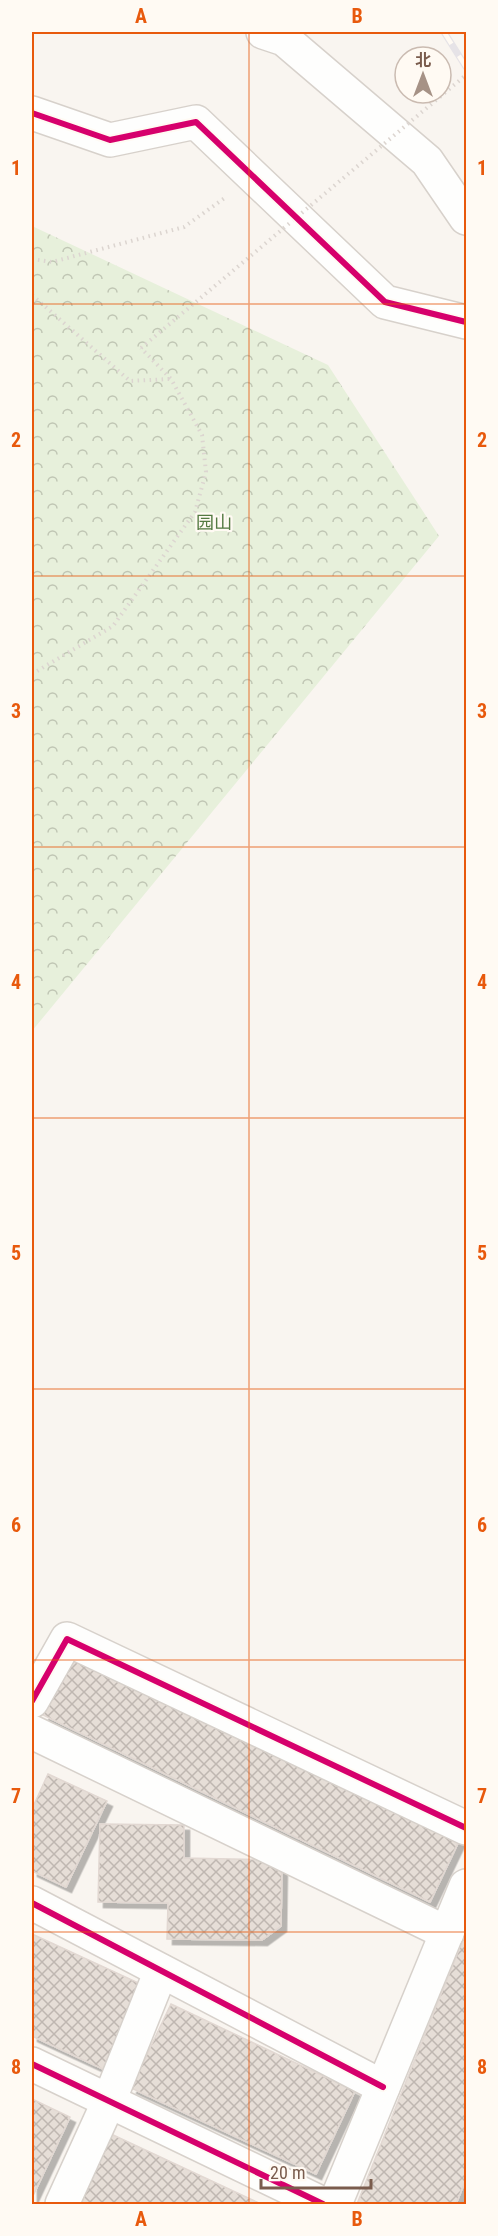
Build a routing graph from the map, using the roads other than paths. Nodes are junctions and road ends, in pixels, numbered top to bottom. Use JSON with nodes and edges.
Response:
{"nodes":[{"id":1,"x":264,"y":32,"type":"edge"},
{"id":2,"x":32,"y":113,"type":"edge"},
{"id":3,"x":466,"y":218,"type":"edge"},
{"id":4,"x":466,"y":322,"type":"edge"},
{"id":5,"x":32,"y":1701,"type":"edge"},
{"id":6,"x":32,"y":1732,"type":"edge"},
{"id":7,"x":466,"y":1828,"type":"edge"},
{"id":8,"x":466,"y":1886,"type":"edge"},
{"id":9,"x":32,"y":1903,"type":"edge"},
{"id":10,"x":447,"y":1933,"type":"junction"},
{"id":11,"x":161,"y":1971,"type":"junction"},
{"id":12,"x":32,"y":2064,"type":"edge"},
{"id":13,"x":383,"y":2087,"type":"junction"},
{"id":14,"x":109,"y":2101,"type":"junction"},
{"id":15,"x":62,"y":2205,"type":"edge"},
{"id":16,"x":323,"y":2205,"type":"edge"},
{"id":17,"x":335,"y":2205,"type":"edge"}],
"edges":[{"from":1,"to":3,"type":"street"},
{"from":2,"to":4,"type":"street"},
{"from":5,"to":7,"type":"street"},
{"from":6,"to":10,"type":"street"},
{"from":8,"to":10,"type":"street"},
{"from":9,"to":11,"type":"street"},
{"from":10,"to":13,"type":"street"},
{"from":11,"to":13,"type":"street"},
{"from":11,"to":14,"type":"street"},
{"from":12,"to":14,"type":"street"},
{"from":13,"to":17,"type":"street"},
{"from":14,"to":15,"type":"street"},
{"from":14,"to":16,"type":"street"}]}
